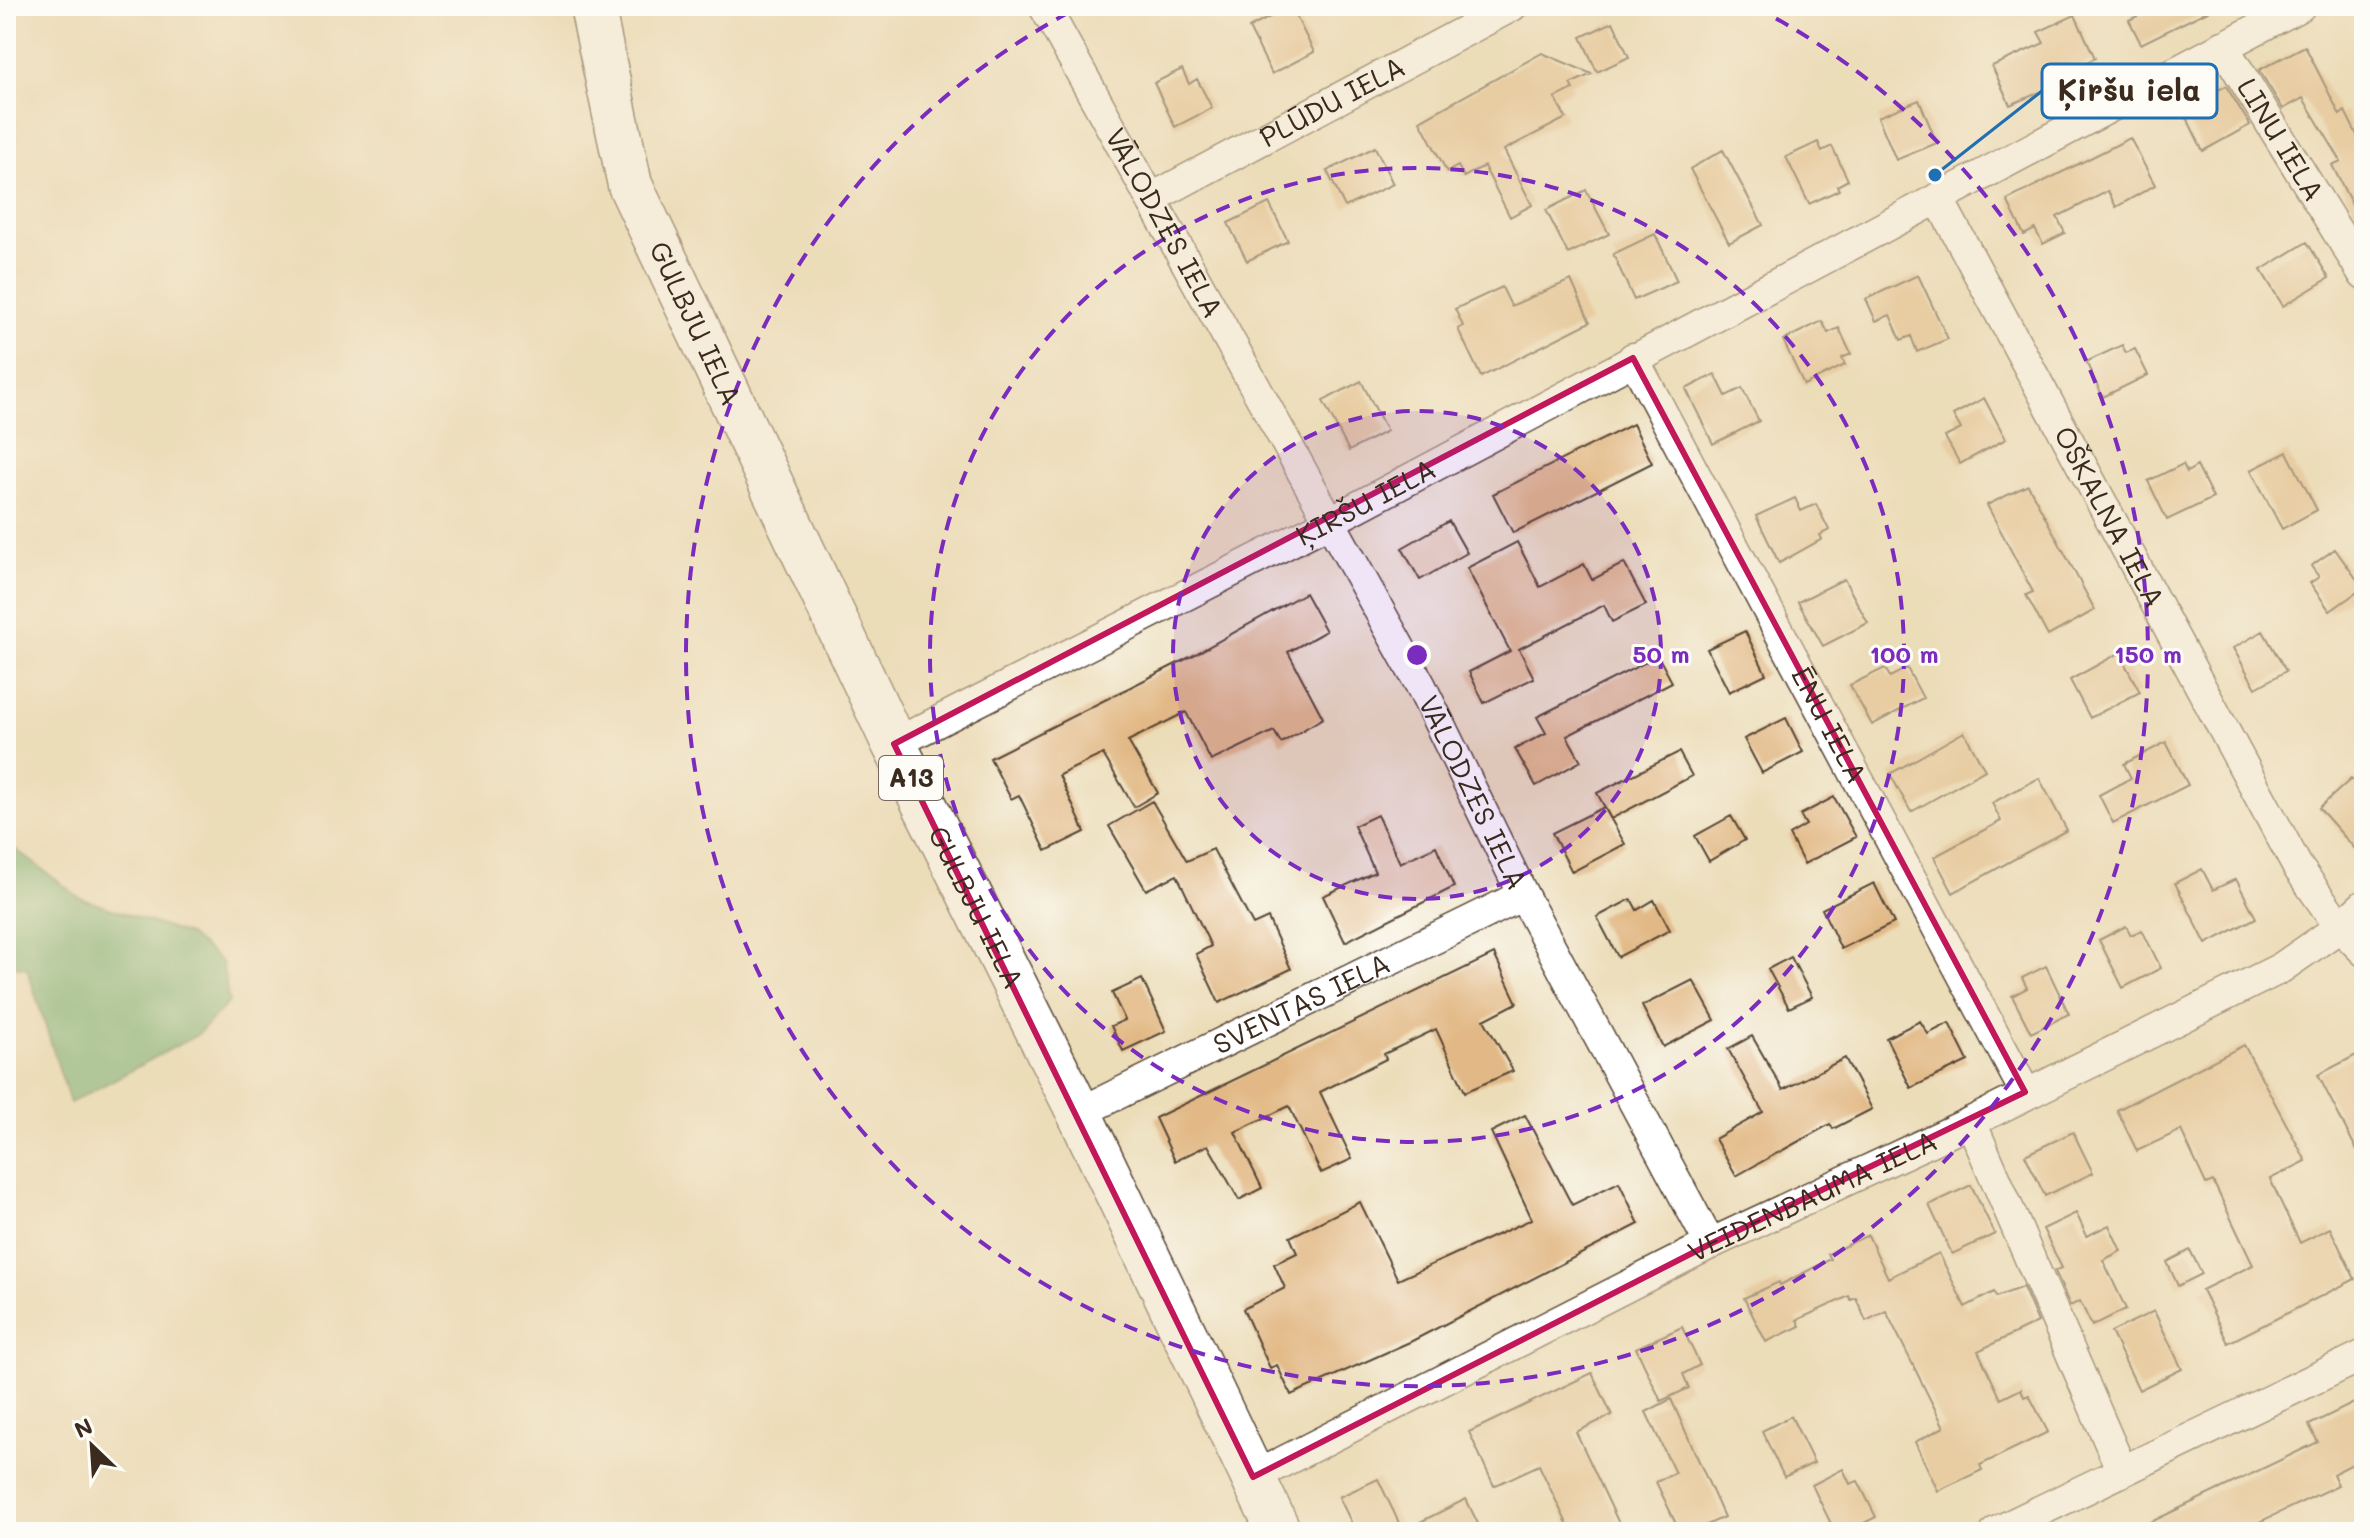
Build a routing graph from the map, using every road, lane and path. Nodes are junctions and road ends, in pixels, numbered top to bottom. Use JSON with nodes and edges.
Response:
{"nodes":[{"id":1,"x":592,"y":6,"type":"edge"},
{"id":2,"x":1044,"y":6,"type":"edge"},
{"id":3,"x":1512,"y":6,"type":"edge"},
{"id":4,"x":2300,"y":6,"type":"edge"},
{"id":5,"x":2223,"y":46,"type":"junction"},
{"id":6,"x":1154,"y":197,"type":"junction"},
{"id":7,"x":1938,"y":198,"type":"junction"},
{"id":8,"x":2364,"y":275,"type":"edge"},
{"id":9,"x":1633,"y":358,"type":"junction"},
{"id":10,"x":1329,"y":522,"type":"junction"},
{"id":11,"x":894,"y":744,"type":"junction"},
{"id":12,"x":1523,"y":895,"type":"junction"},
{"id":13,"x":2364,"y":905,"type":"edge"},
{"id":14,"x":2340,"y":927,"type":"junction"},
{"id":15,"x":2364,"y":951,"type":"edge"},
{"id":16,"x":2025,"y":1092,"type":"junction"},
{"id":17,"x":1079,"y":1113,"type":"junction"},
{"id":18,"x":1971,"y":1122,"type":"junction"},
{"id":19,"x":1710,"y":1244,"type":"junction"},
{"id":20,"x":2364,"y":1355,"type":"edge"},
{"id":21,"x":2121,"y":1469,"type":"junction"},
{"id":22,"x":1253,"y":1477,"type":"junction"},
{"id":23,"x":1279,"y":1532,"type":"edge"},
{"id":24,"x":1996,"y":1532,"type":"edge"}],
"edges":[{"from":1,"to":11,"type":"main road","name":"GULBJU IELA","number":"A13"},
{"from":2,"to":6,"type":"street","name":"VĀLODZES IELA"},
{"from":3,"to":6,"type":"street","name":"PLŪDU IELA"},
{"from":4,"to":5,"type":"street","name":"ĶIRŠU IELA"},
{"from":5,"to":7,"type":"street","name":"ĶIRŠU IELA"},
{"from":5,"to":8,"type":"street","name":"LINU IELA"},
{"from":6,"to":10,"type":"street","name":"VĀLODZES IELA"},
{"from":7,"to":9,"type":"street","name":"ĶIRŠU IELA"},
{"from":7,"to":14,"type":"street","name":"OŠKALNA IELA"},
{"from":9,"to":10,"type":"street","name":"ĶIRŠU IELA"},
{"from":9,"to":16,"type":"street","name":"ĒNU IELA"},
{"from":10,"to":11,"type":"street","name":"ĶIRŠU IELA"},
{"from":10,"to":12,"type":"street","name":"VĀLODZES IELA"},
{"from":11,"to":17,"type":"main road","name":"GULBJU IELA","number":"A13"},
{"from":12,"to":17,"type":"street","name":"SVENTAS IELA"},
{"from":12,"to":19,"type":"street","name":"VĀLODZES IELA"},
{"from":13,"to":14,"type":"street","name":"VEIDENBAUMA IELA"},
{"from":14,"to":15,"type":"street","name":"OŠKALNA IELA"},
{"from":14,"to":16,"type":"street","name":"VEIDENBAUMA IELA"},
{"from":16,"to":18,"type":"street","name":"VEIDENBAUMA IELA"},
{"from":17,"to":22,"type":"main road","name":"GULBJU IELA","number":"A13"},
{"from":18,"to":19,"type":"street","name":"VEIDENBAUMA IELA"},
{"from":18,"to":21,"type":"street"},
{"from":19,"to":22,"type":"street","name":"VEIDENBAUMA IELA"},
{"from":20,"to":21,"type":"street"},
{"from":21,"to":24,"type":"street"},
{"from":22,"to":23,"type":"main road","name":"GULBJU IELA","number":"A13"}]}
